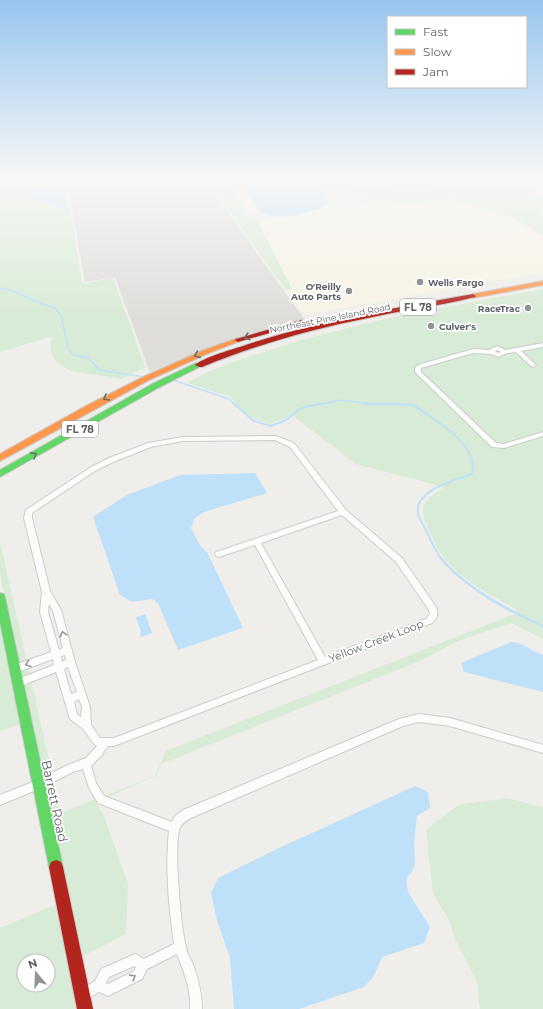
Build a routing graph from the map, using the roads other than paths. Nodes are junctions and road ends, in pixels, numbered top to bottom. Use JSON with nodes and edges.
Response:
{"nodes":[{"id":1,"x":543,"y":278,"type":"edge"},
{"id":2,"x":543,"y":283,"type":"edge"},
{"id":3,"x":404,"y":304,"type":"junction"},
{"id":4,"x":338,"y":322,"type":"junction"},
{"id":5,"x":495,"y":341,"type":"dead end"},
{"id":6,"x":502,"y":342,"type":"dead end"},
{"id":7,"x":543,"y":345,"type":"edge"},
{"id":8,"x":494,"y":350,"type":"junction"},
{"id":9,"x":503,"y":351,"type":"junction"},
{"id":10,"x":518,"y":351,"type":"junction"},
{"id":11,"x":533,"y":365,"type":"dead end"},
{"id":12,"x":543,"y":434,"type":"edge"},
{"id":13,"x":0,"y":458,"type":"edge"},
{"id":14,"x":0,"y":474,"type":"edge"},
{"id":15,"x":343,"y":512,"type":"junction"},
{"id":16,"x":257,"y":542,"type":"junction"},
{"id":17,"x":219,"y":554,"type":"dead end"},
{"id":18,"x":46,"y":592,"type":"junction"},
{"id":19,"x":0,"y":597,"type":"edge"},
{"id":20,"x":60,"y":620,"type":"junction"},
{"id":21,"x":48,"y":624,"type":"junction"},
{"id":22,"x":68,"y":650,"type":"junction"},
{"id":23,"x":56,"y":654,"type":"junction"},
{"id":24,"x":323,"y":661,"type":"junction"},
{"id":25,"x":71,"y":662,"type":"junction"},
{"id":26,"x":59,"y":667,"type":"junction"},
{"id":27,"x":15,"y":669,"type":"junction"},
{"id":28,"x":18,"y":683,"type":"junction"},
{"id":29,"x":82,"y":694,"type":"junction"},
{"id":30,"x":68,"y":700,"type":"junction"},
{"id":31,"x":86,"y":726,"type":"junction"},
{"id":32,"x":106,"y":742,"type":"junction"},
{"id":33,"x":543,"y":749,"type":"edge"},
{"id":34,"x":86,"y":763,"type":"junction"},
{"id":35,"x":38,"y":785,"type":"junction"},
{"id":36,"x":0,"y":800,"type":"edge"},
{"id":37,"x":174,"y":828,"type":"junction"},
{"id":38,"x":180,"y":947,"type":"junction"},
{"id":39,"x":143,"y":965,"type":"junction"},
{"id":40,"x":99,"y":985,"type":"junction"},
{"id":41,"x":82,"y":995,"type":"junction"},
{"id":42,"x":85,"y":1009,"type":"edge"},
{"id":43,"x":196,"y":1009,"type":"edge"}],
"edges":[{"from":1,"to":3,"type":"main road","name":"Northeast Pine Island Road","number":"FL 78"},
{"from":2,"to":4,"type":"main road","name":"Northeast Pine Island Road","number":"FL 78"},
{"from":3,"to":4,"type":"main road"},
{"from":3,"to":13,"type":"main road","name":"Northeast Pine Island Road","number":"FL 78","one_way":true},
{"from":14,"to":4,"type":"main road","name":"Northeast Pine Island Road","number":"FL 78","one_way":true},
{"from":5,"to":8,"type":"street"},
{"from":6,"to":9,"type":"street"},
{"from":7,"to":10,"type":"street"},
{"from":8,"to":9,"type":"street"},
{"from":8,"to":12,"type":"street"},
{"from":9,"to":10,"type":"street"},
{"from":10,"to":11,"type":"street"},
{"from":15,"to":16,"type":"street"},
{"from":15,"to":18,"type":"street","name":"Yellow Creek Loop"},
{"from":15,"to":24,"type":"street","name":"Yellow Creek Loop"},
{"from":16,"to":17,"type":"street"},
{"from":16,"to":24,"type":"street"},
{"from":18,"to":20,"type":"street"},
{"from":18,"to":21,"type":"street"},
{"from":19,"to":27,"type":"main road","name":"Barrett Road"},
{"from":20,"to":21,"type":"street"},
{"from":22,"to":20,"type":"street","one_way":true},
{"from":21,"to":23,"type":"street"},
{"from":22,"to":23,"type":"street"},
{"from":22,"to":25,"type":"street"},
{"from":23,"to":26,"type":"street"},
{"from":23,"to":27,"type":"street","one_way":true},
{"from":24,"to":32,"type":"street","name":"Yellow Creek Loop"},
{"from":25,"to":26,"type":"street"},
{"from":25,"to":29,"type":"street"},
{"from":26,"to":28,"type":"street"},
{"from":26,"to":30,"type":"street"},
{"from":27,"to":28,"type":"main road","name":"Barrett Road"},
{"from":28,"to":35,"type":"main road","name":"Barrett Road"},
{"from":29,"to":30,"type":"street"},
{"from":29,"to":31,"type":"street"},
{"from":30,"to":31,"type":"street"},
{"from":31,"to":32,"type":"street"},
{"from":32,"to":34,"type":"street"},
{"from":33,"to":37,"type":"street"},
{"from":34,"to":35,"type":"street"},
{"from":34,"to":37,"type":"street"},
{"from":35,"to":36,"type":"street"},
{"from":35,"to":41,"type":"main road","name":"Barrett Road"},
{"from":37,"to":38,"type":"street"},
{"from":38,"to":39,"type":"street"},
{"from":38,"to":43,"type":"street"},
{"from":40,"to":39,"type":"street","one_way":true},
{"from":39,"to":40,"type":"street"},
{"from":40,"to":41,"type":"street"},
{"from":41,"to":42,"type":"main road","name":"Barrett Road"}]}
